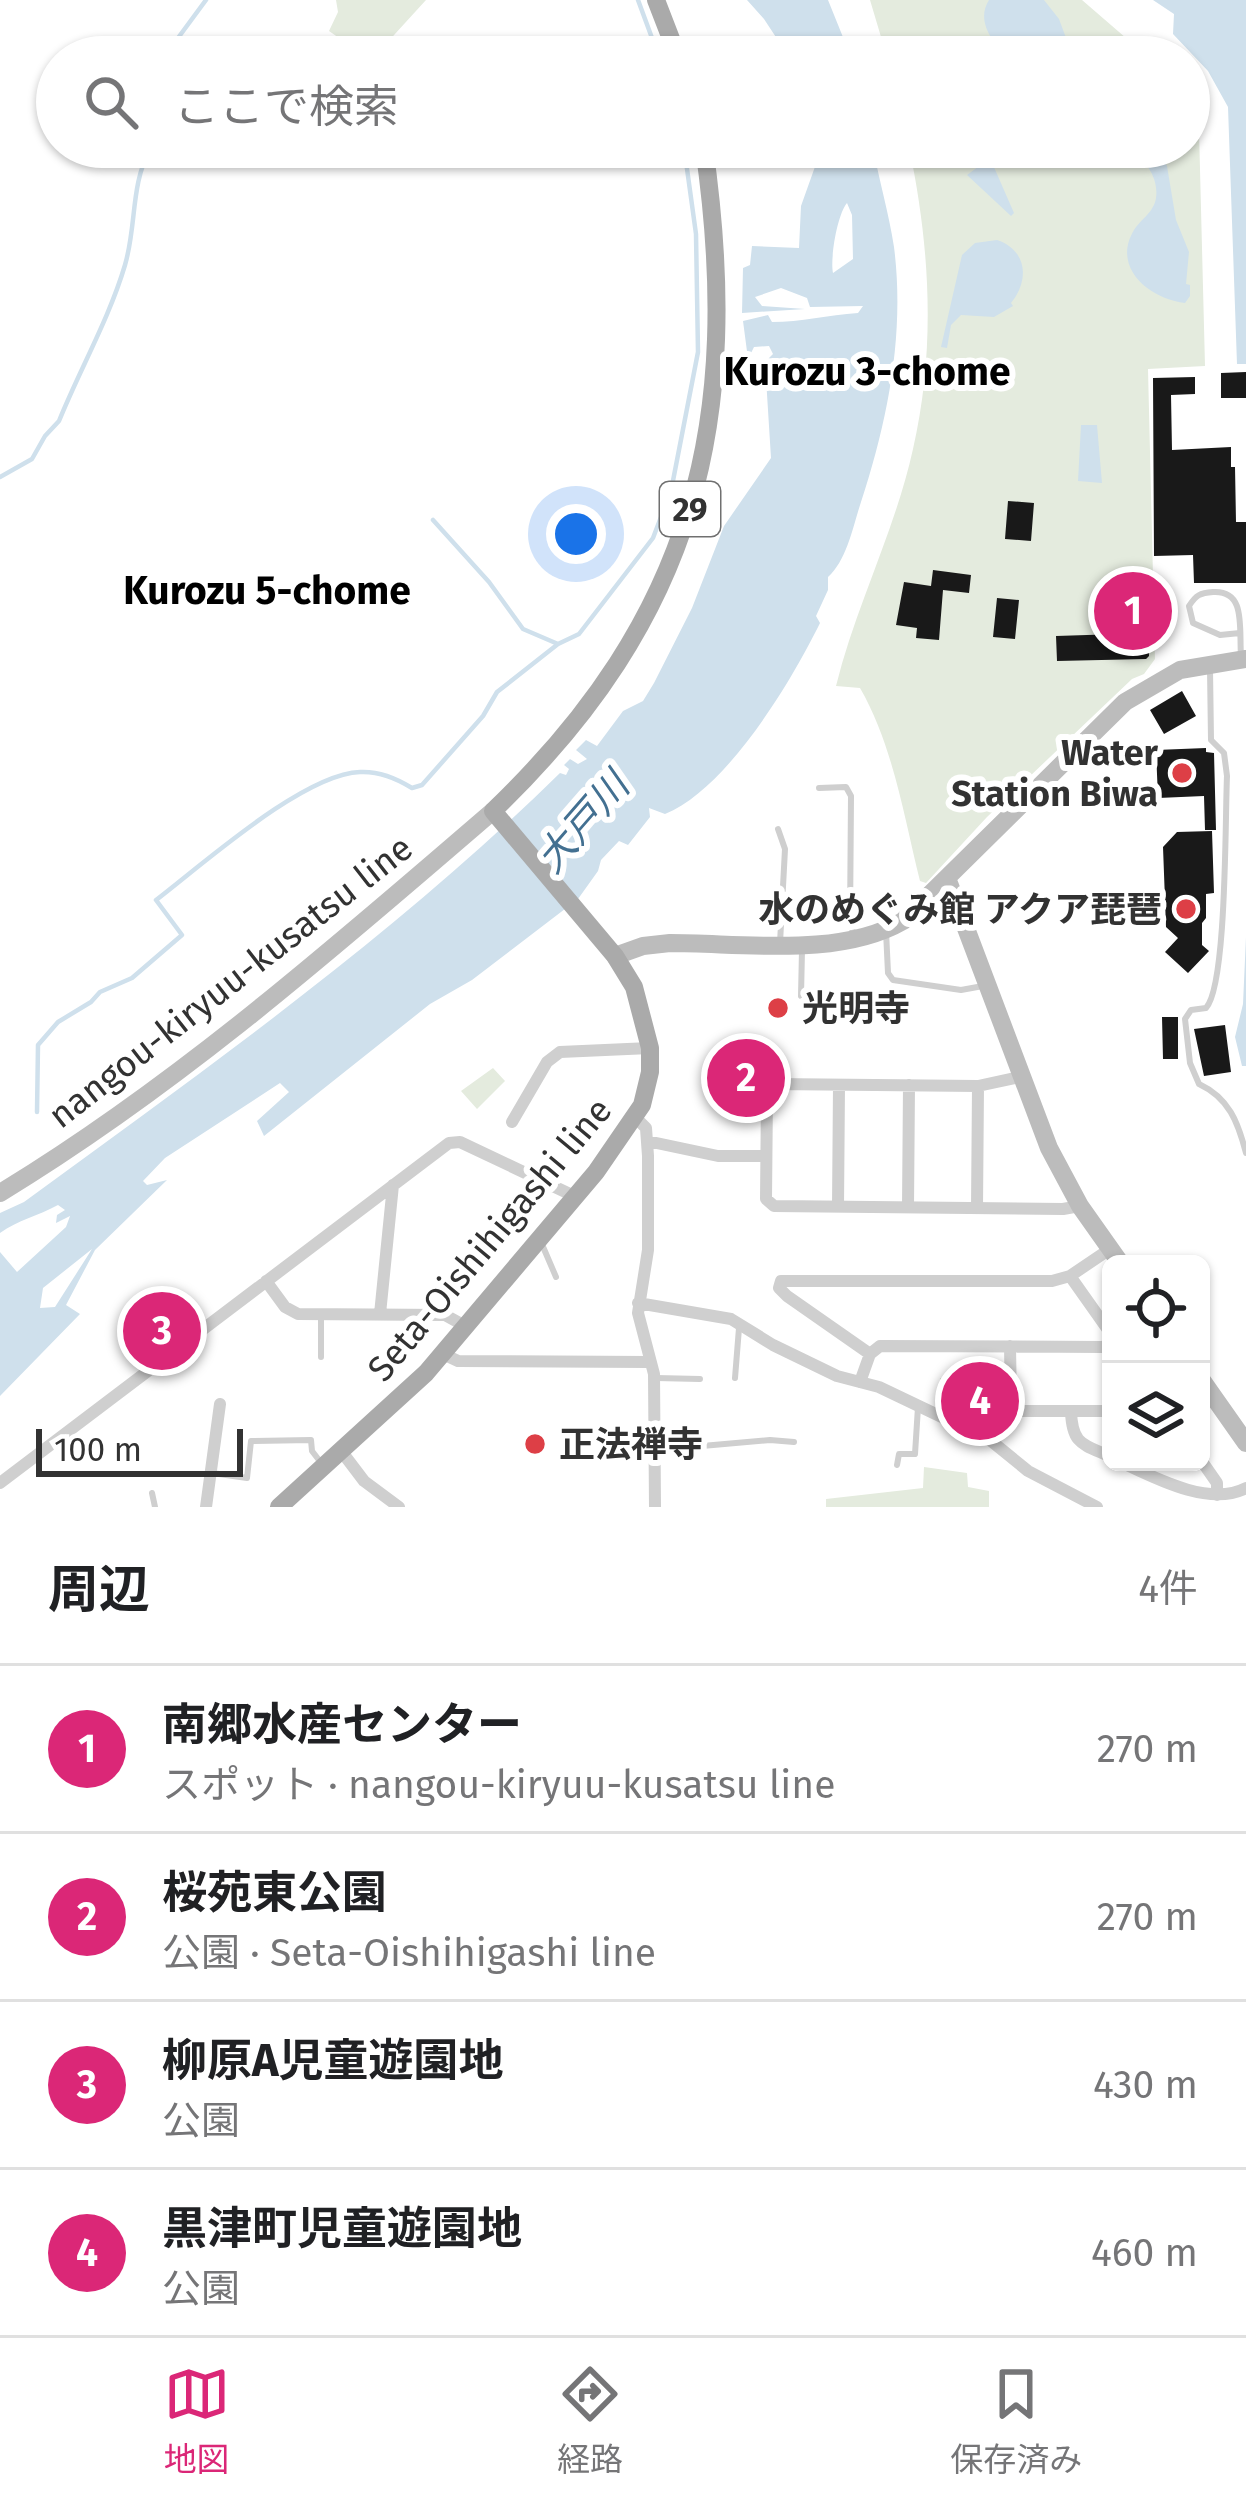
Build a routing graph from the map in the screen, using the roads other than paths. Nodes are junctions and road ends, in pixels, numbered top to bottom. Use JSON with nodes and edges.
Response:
{"nodes":[{"id":1,"x":656,"y":0,"type":"edge"},
{"id":2,"x":670,"y":36,"type":"edge"},
{"id":3,"x":707,"y":168,"type":"edge"},
{"id":4,"x":1240,"y":634,"type":"junction"},
{"id":5,"x":1243,"y":659,"type":"edge"},
{"id":6,"x":1209,"y":663,"type":"junction"},
{"id":7,"x":819,"y":788,"type":"dead end"},
{"id":8,"x":497,"y":816,"type":"junction"},
{"id":9,"x":778,"y":830,"type":"dead end"},
{"id":10,"x":947,"y":878,"type":"junction"},
{"id":11,"x":886,"y":931,"type":"junction"},
{"id":12,"x":856,"y":941,"type":"junction"},
{"id":13,"x":780,"y":943,"type":"junction"},
{"id":14,"x":802,"y":943,"type":"junction"},
{"id":15,"x":611,"y":951,"type":"junction"},
{"id":16,"x":986,"y":984,"type":"junction"},
{"id":17,"x":847,"y":1000,"type":"dead end"},
{"id":18,"x":650,"y":1048,"type":"junction"},
{"id":19,"x":1020,"y":1077,"type":"junction"},
{"id":20,"x":839,"y":1084,"type":"junction"},
{"id":21,"x":909,"y":1085,"type":"junction"},
{"id":22,"x":978,"y":1086,"type":"junction"},
{"id":23,"x":635,"y":1117,"type":"junction"},
{"id":24,"x":512,"y":1122,"type":"dead end"},
{"id":25,"x":647,"y":1141,"type":"junction"},
{"id":26,"x":1246,"y":1153,"type":"edge"},
{"id":27,"x":766,"y":1156,"type":"junction"},
{"id":28,"x":393,"y":1185,"type":"junction"},
{"id":29,"x":0,"y":1192,"type":"edge"},
{"id":30,"x":574,"y":1196,"type":"junction"},
{"id":31,"x":1080,"y":1205,"type":"junction"},
{"id":32,"x":838,"y":1207,"type":"junction"},
{"id":33,"x":908,"y":1207,"type":"junction"},
{"id":34,"x":976,"y":1208,"type":"junction"},
{"id":35,"x":539,"y":1238,"type":"junction"},
{"id":36,"x":1114,"y":1255,"type":"edge"},
{"id":37,"x":1102,"y":1262,"type":"edge"},
{"id":38,"x":1070,"y":1276,"type":"junction"},
{"id":39,"x":556,"y":1277,"type":"dead end"},
{"id":40,"x":266,"y":1281,"type":"junction"},
{"id":41,"x":638,"y":1303,"type":"junction"},
{"id":42,"x":321,"y":1314,"type":"junction"},
{"id":43,"x":380,"y":1314,"type":"junction"},
{"id":44,"x":739,"y":1324,"type":"junction"},
{"id":45,"x":1102,"y":1324,"type":"edge"},
{"id":46,"x":465,"y":1326,"type":"junction"},
{"id":47,"x":1010,"y":1346,"type":"junction"},
{"id":48,"x":1102,"y":1347,"type":"edge"},
{"id":49,"x":443,"y":1354,"type":"junction"},
{"id":50,"x":870,"y":1354,"type":"junction"},
{"id":51,"x":321,"y":1357,"type":"dead end"},
{"id":52,"x":649,"y":1362,"type":"junction"},
{"id":53,"x":654,"y":1378,"type":"junction"},
{"id":54,"x":735,"y":1378,"type":"dead end"},
{"id":55,"x":700,"y":1379,"type":"dead end"},
{"id":56,"x":860,"y":1382,"type":"junction"},
{"id":57,"x":1210,"y":1391,"type":"edge"},
{"id":58,"x":220,"y":1404,"type":"dead end"},
{"id":59,"x":917,"y":1407,"type":"junction"},
{"id":60,"x":1071,"y":1411,"type":"junction"},
{"id":61,"x":1102,"y":1411,"type":"edge"},
{"id":62,"x":794,"y":1442,"type":"dead end"},
{"id":63,"x":1246,"y":1443,"type":"edge"},
{"id":64,"x":656,"y":1450,"type":"junction"},
{"id":65,"x":342,"y":1451,"type":"junction"},
{"id":66,"x":1102,"y":1453,"type":"edge"},
{"id":67,"x":897,"y":1465,"type":"dead end"},
{"id":68,"x":325,"y":1467,"type":"junction"},
{"id":69,"x":1147,"y":1471,"type":"edge"},
{"id":70,"x":1209,"y":1471,"type":"edge"},
{"id":71,"x":212,"y":1473,"type":"junction"},
{"id":72,"x":0,"y":1483,"type":"edge"},
{"id":73,"x":1246,"y":1488,"type":"edge"},
{"id":74,"x":152,"y":1493,"type":"dead end"},
{"id":75,"x":1217,"y":1495,"type":"junction"},
{"id":76,"x":155,"y":1507,"type":"edge"},
{"id":77,"x":206,"y":1507,"type":"edge"},
{"id":78,"x":279,"y":1507,"type":"edge"},
{"id":79,"x":399,"y":1507,"type":"edge"},
{"id":80,"x":656,"y":1507,"type":"edge"},
{"id":81,"x":1096,"y":1507,"type":"edge"}],
"edges":[{"from":1,"to":2,"type":"main road"},
{"from":3,"to":8,"type":"main road","number":"29"},
{"from":4,"to":4,"type":"lane"},
{"from":4,"to":5,"type":"lane"},
{"from":5,"to":6,"type":"main road"},
{"from":6,"to":10,"type":"main road"},
{"from":6,"to":26,"type":"lane"},
{"from":7,"to":12,"type":"lane"},
{"from":8,"to":15,"type":"main road","name":"Seta-Oishihigashi line"},
{"from":8,"to":29,"type":"main road","name":"nangou-kiryuu-kusatsu line"},
{"from":9,"to":13,"type":"lane"},
{"from":10,"to":11,"type":"main road"},
{"from":10,"to":16,"type":"main road"},
{"from":11,"to":12,"type":"main road"},
{"from":11,"to":16,"type":"lane"},
{"from":12,"to":14,"type":"main road"},
{"from":13,"to":14,"type":"main road"},
{"from":13,"to":15,"type":"main road"},
{"from":14,"to":17,"type":"lane"},
{"from":15,"to":18,"type":"main road","name":"Seta-Oishihigashi line"},
{"from":16,"to":19,"type":"main road"},
{"from":18,"to":23,"type":"main road","name":"Seta-Oishihigashi line"},
{"from":18,"to":24,"type":"street"},
{"from":19,"to":22,"type":"street"},
{"from":19,"to":31,"type":"main road"},
{"from":20,"to":21,"type":"street"},
{"from":20,"to":27,"type":"street"},
{"from":20,"to":32,"type":"street"},
{"from":21,"to":22,"type":"street"},
{"from":21,"to":33,"type":"street"},
{"from":22,"to":34,"type":"street"},
{"from":23,"to":25,"type":"street"},
{"from":23,"to":30,"type":"main road","name":"Seta-Oishihigashi line"},
{"from":25,"to":27,"type":"street"},
{"from":25,"to":41,"type":"street"},
{"from":27,"to":32,"type":"street"},
{"from":28,"to":30,"type":"street"},
{"from":28,"to":40,"type":"street"},
{"from":28,"to":43,"type":"street"},
{"from":30,"to":35,"type":"main road","name":"Seta-Oishihigashi line"},
{"from":31,"to":34,"type":"street"},
{"from":31,"to":36,"type":"main road"},
{"from":32,"to":33,"type":"street"},
{"from":33,"to":34,"type":"street"},
{"from":35,"to":39,"type":"lane"},
{"from":35,"to":46,"type":"main road","name":"Seta-Oishihigashi line"},
{"from":37,"to":38,"type":"street"},
{"from":38,"to":45,"type":"street"},
{"from":38,"to":50,"type":"street"},
{"from":40,"to":42,"type":"street"},
{"from":40,"to":72,"type":"street"},
{"from":41,"to":44,"type":"street"},
{"from":41,"to":52,"type":"street"},
{"from":42,"to":43,"type":"street"},
{"from":42,"to":51,"type":"lane"},
{"from":43,"to":46,"type":"street"},
{"from":44,"to":54,"type":"lane"},
{"from":44,"to":56,"type":"street"},
{"from":46,"to":49,"type":"main road","name":"Seta-Oishihigashi line"},
{"from":47,"to":48,"type":"street"},
{"from":47,"to":50,"type":"street"},
{"from":47,"to":60,"type":"street"},
{"from":49,"to":52,"type":"street"},
{"from":49,"to":65,"type":"main road","name":"Seta-Oishihigashi line"},
{"from":50,"to":56,"type":"street"},
{"from":52,"to":53,"type":"street"},
{"from":53,"to":55,"type":"lane"},
{"from":53,"to":64,"type":"street"},
{"from":56,"to":59,"type":"street"},
{"from":57,"to":63,"type":"main road"},
{"from":58,"to":71,"type":"street"},
{"from":59,"to":67,"type":"lane"},
{"from":59,"to":81,"type":"street"},
{"from":60,"to":61,"type":"street"},
{"from":60,"to":66,"type":"street"},
{"from":62,"to":64,"type":"lane"},
{"from":64,"to":80,"type":"street"},
{"from":65,"to":68,"type":"main road","name":"Seta-Oishihigashi line"},
{"from":65,"to":79,"type":"street"},
{"from":68,"to":71,"type":"lane"},
{"from":68,"to":78,"type":"main road","name":"Seta-Oishihigashi line"},
{"from":69,"to":75,"type":"street"},
{"from":70,"to":75,"type":"street"},
{"from":71,"to":77,"type":"street"},
{"from":73,"to":75,"type":"street"},
{"from":74,"to":76,"type":"lane"}]}
